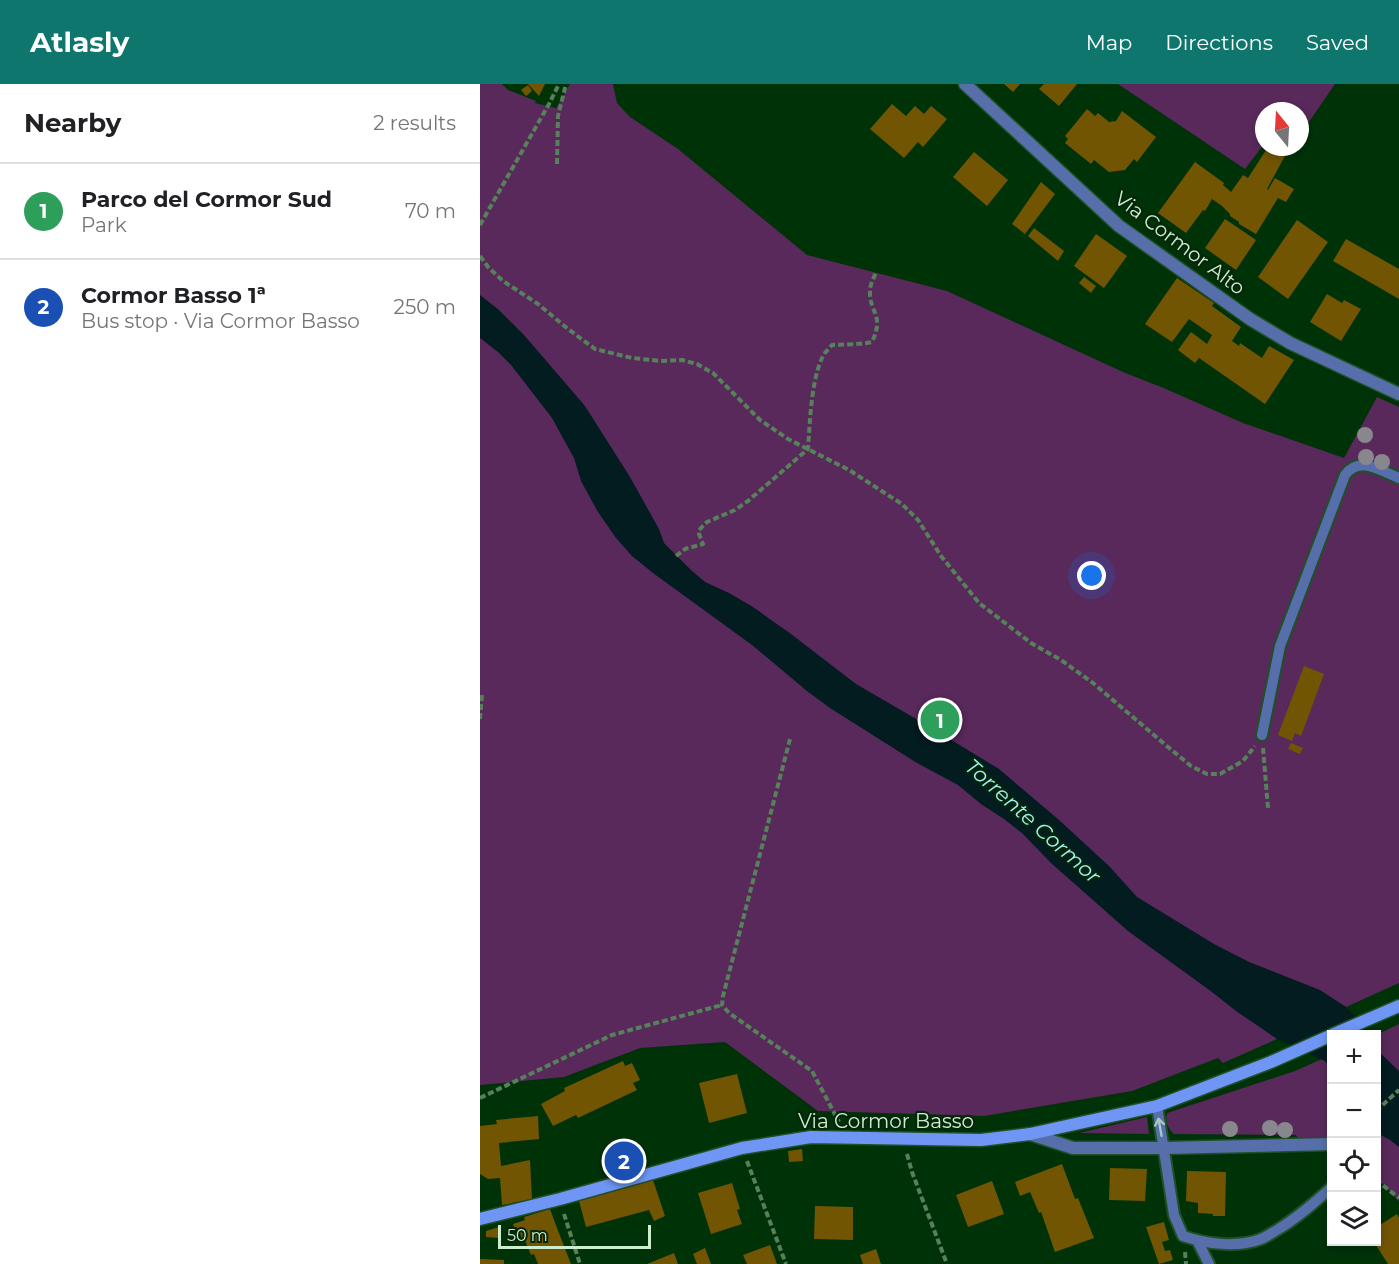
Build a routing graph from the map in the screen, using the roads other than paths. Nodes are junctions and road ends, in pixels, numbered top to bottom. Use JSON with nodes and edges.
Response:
{"nodes":[{"id":1,"x":964,"y":84,"type":"edge"},
{"id":2,"x":1399,"y":394,"type":"edge"},
{"id":3,"x":1399,"y":478,"type":"edge"},
{"id":4,"x":1262,"y":735,"type":"road end"},
{"id":5,"x":1399,"y":1006,"type":"edge"},
{"id":6,"x":1344,"y":1030,"type":"edge"},
{"id":7,"x":1327,"y":1038,"type":"edge"},
{"id":8,"x":1156,"y":1106,"type":"junction"},
{"id":9,"x":1030,"y":1134,"type":"junction"},
{"id":10,"x":1327,"y":1144,"type":"edge"},
{"id":11,"x":1164,"y":1148,"type":"junction"},
{"id":12,"x":1327,"y":1191,"type":"edge"},
{"id":13,"x":480,"y":1219,"type":"edge"},
{"id":14,"x":1198,"y":1242,"type":"junction"},
{"id":15,"x":1209,"y":1264,"type":"edge"}],
"edges":[{"from":1,"to":2,"type":"street","name":"Via Cormor Alto"},
{"from":3,"to":4,"type":"lane"},
{"from":5,"to":6,"type":"street","name":"Via Cormor Basso"},
{"from":7,"to":8,"type":"street","name":"Via Cormor Basso"},
{"from":8,"to":9,"type":"street","name":"Via Cormor Basso"},
{"from":11,"to":8,"type":"lane","one_way":true},
{"from":9,"to":11,"type":"street","name":"Via Cormor Basso"},
{"from":9,"to":13,"type":"street","name":"Via Cormor Basso"},
{"from":10,"to":11,"type":"street","name":"Via Cormor Basso"},
{"from":11,"to":14,"type":"lane"},
{"from":12,"to":14,"type":"lane"},
{"from":14,"to":15,"type":"lane"}]}
